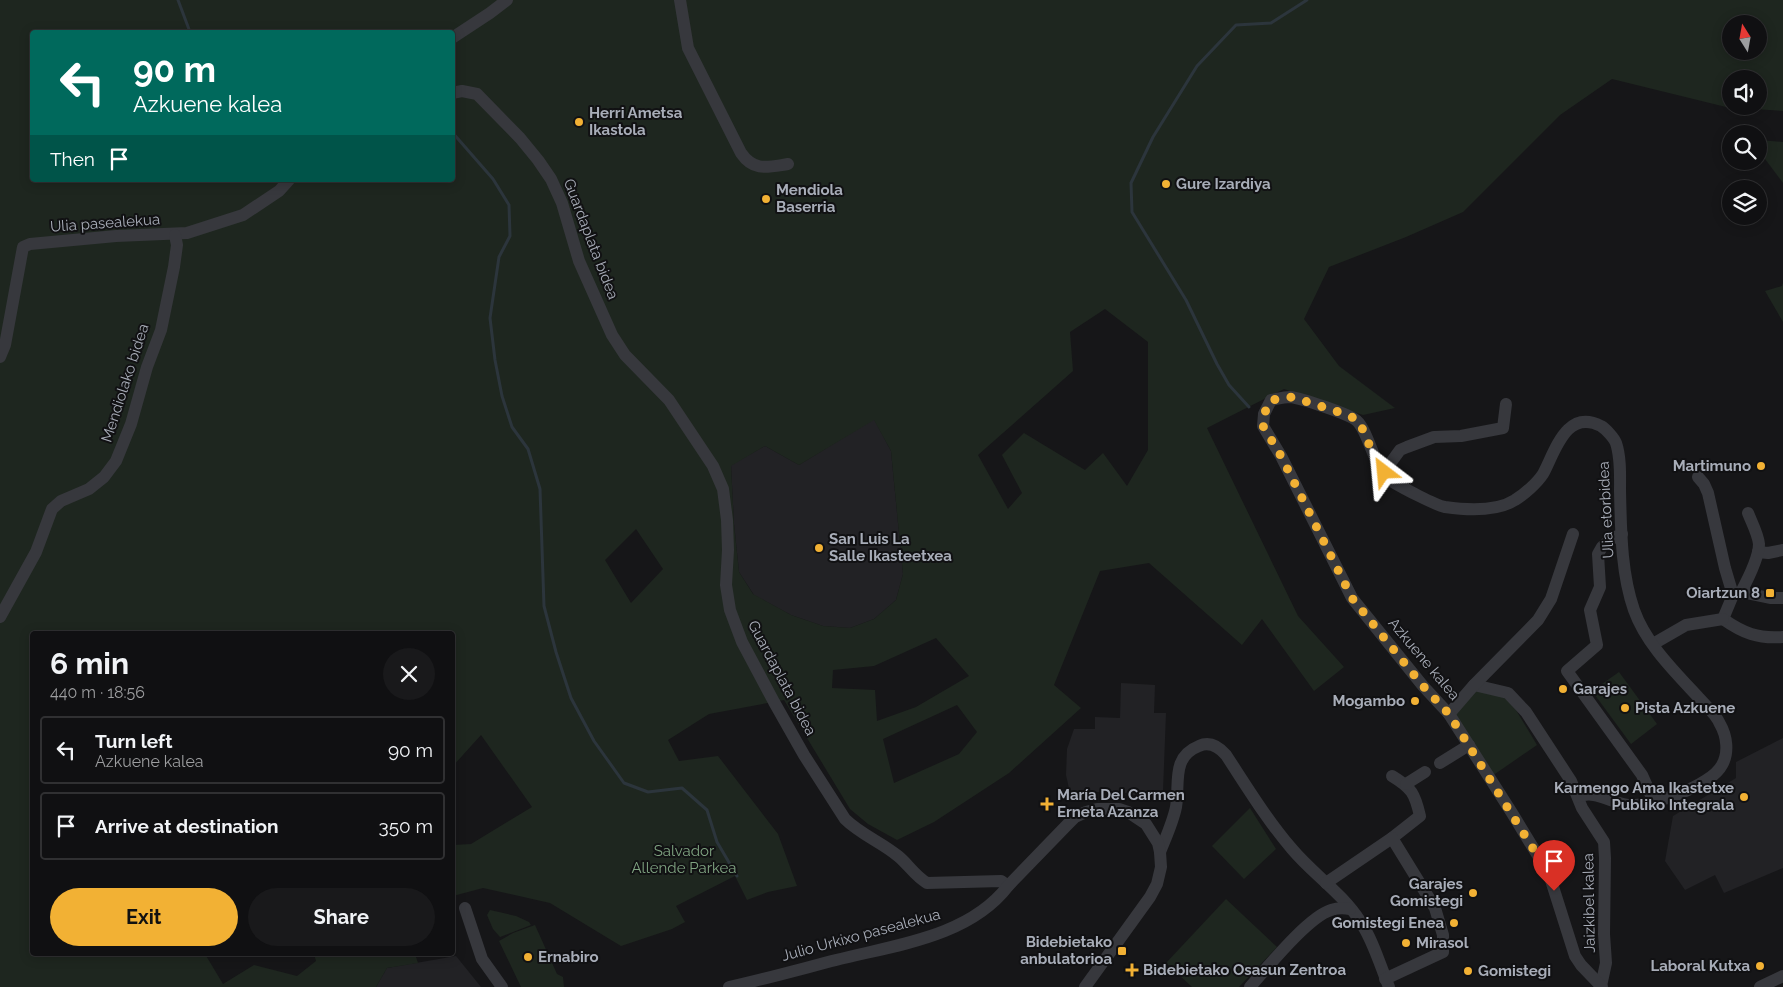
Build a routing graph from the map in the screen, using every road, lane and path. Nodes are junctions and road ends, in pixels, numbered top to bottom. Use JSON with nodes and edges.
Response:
{"nodes":[{"id":1,"x":507,"y":0,"type":"edge"},
{"id":2,"x":680,"y":0,"type":"edge"},
{"id":3,"x":455,"y":36,"type":"edge"},
{"id":4,"x":455,"y":93,"type":"edge"},
{"id":5,"x":788,"y":164,"type":"dead end"},
{"id":6,"x":287,"y":182,"type":"edge"},
{"id":7,"x":175,"y":235,"type":"junction"},
{"id":8,"x":0,"y":357,"type":"edge"},
{"id":9,"x":1271,"y":400,"type":"joint"},
{"id":10,"x":1506,"y":404,"type":"dead end"},
{"id":11,"x":1384,"y":472,"type":"junction"},
{"id":12,"x":1698,"y":477,"type":"dead end"},
{"id":13,"x":1748,"y":513,"type":"dead end"},
{"id":14,"x":1574,"y":534,"type":"dead end"},
{"id":15,"x":1622,"y":534,"type":"junction"},
{"id":16,"x":1783,"y":550,"type":"edge"},
{"id":17,"x":1758,"y":552,"type":"junction"},
{"id":18,"x":1737,"y":594,"type":"junction"},
{"id":19,"x":1783,"y":598,"type":"edge"},
{"id":20,"x":0,"y":617,"type":"edge"},
{"id":21,"x":1723,"y":619,"type":"junction"},
{"id":22,"x":1783,"y":636,"type":"edge"},
{"id":23,"x":1653,"y":644,"type":"junction"},
{"id":24,"x":1474,"y":685,"type":"junction"},
{"id":25,"x":1449,"y":714,"type":"junction"},
{"id":26,"x":1469,"y":746,"type":"junction"},
{"id":27,"x":1440,"y":763,"type":"dead end"},
{"id":28,"x":1425,"y":772,"type":"dead end"},
{"id":29,"x":1392,"y":776,"type":"dead end"},
{"id":30,"x":1406,"y":784,"type":"junction"},
{"id":31,"x":1578,"y":797,"type":"junction"},
{"id":32,"x":1654,"y":802,"type":"junction"},
{"id":33,"x":1392,"y":838,"type":"junction"},
{"id":34,"x":1160,"y":852,"type":"junction"},
{"id":35,"x":1326,"y":882,"type":"junction"},
{"id":36,"x":1008,"y":886,"type":"junction"},
{"id":37,"x":465,"y":908,"type":"dead end"},
{"id":38,"x":1350,"y":909,"type":"junction"},
{"id":39,"x":1606,"y":963,"type":"junction"},
{"id":40,"x":1581,"y":965,"type":"junction"},
{"id":41,"x":1783,"y":976,"type":"edge"},
{"id":42,"x":1387,"y":983,"type":"edge"},
{"id":43,"x":734,"y":986,"type":"edge"},
{"id":44,"x":1601,"y":986,"type":"edge"},
{"id":45,"x":502,"y":987,"type":"edge"},
{"id":46,"x":1085,"y":987,"type":"edge"},
{"id":47,"x":1250,"y":987,"type":"edge"},
{"id":48,"x":1760,"y":987,"type":"edge"}],
"edges":[{"from":1,"to":3,"type":"street"},
{"from":2,"to":5,"type":"street"},
{"from":4,"to":36,"type":"street","name":"Guardaplata bidea"},
{"from":6,"to":7,"type":"street","name":"Ulia pasealekua"},
{"from":7,"to":8,"type":"street","name":"Ulia pasealekua"},
{"from":7,"to":20,"type":"street","name":"Mendiolako bidea"},
{"from":9,"to":11,"type":"street","name":"Ulia etorbidea"},
{"from":9,"to":25,"type":"street","name":"Azkuene kalea"},
{"from":10,"to":11,"type":"street"},
{"from":11,"to":15,"type":"street","name":"Ulia etorbidea"},
{"from":12,"to":18,"type":"street"},
{"from":13,"to":17,"type":"street"},
{"from":14,"to":24,"type":"street"},
{"from":15,"to":23,"type":"street","name":"Ulia etorbidea"},
{"from":15,"to":32,"type":"street"},
{"from":16,"to":17,"type":"street"},
{"from":17,"to":18,"type":"street"},
{"from":18,"to":19,"type":"street"},
{"from":18,"to":21,"type":"street"},
{"from":21,"to":22,"type":"street"},
{"from":21,"to":23,"type":"street"},
{"from":23,"to":32,"type":"street","name":"Ulia etorbidea"},
{"from":24,"to":25,"type":"street"},
{"from":24,"to":31,"type":"street","name":"Jaizkibel kalea"},
{"from":25,"to":26,"type":"street","name":"Azkuene kalea"},
{"from":26,"to":27,"type":"street"},
{"from":26,"to":40,"type":"street","name":"Azkuene kalea"},
{"from":28,"to":30,"type":"street"},
{"from":29,"to":30,"type":"street"},
{"from":30,"to":33,"type":"street"},
{"from":31,"to":32,"type":"street","name":"Ulia etorbidea"},
{"from":31,"to":39,"type":"street","name":"Jaizkibel kalea"},
{"from":33,"to":35,"type":"street"},
{"from":33,"to":42,"type":"street"},
{"from":34,"to":35,"type":"street"},
{"from":34,"to":36,"type":"street","name":"Julio Urkixo pasealekua"},
{"from":34,"to":46,"type":"street","name":"Julio Urkixo pasealekua"},
{"from":35,"to":38,"type":"street"},
{"from":36,"to":43,"type":"street","name":"Julio Urkixo pasealekua"},
{"from":37,"to":45,"type":"street"},
{"from":38,"to":42,"type":"street"},
{"from":38,"to":47,"type":"street"},
{"from":39,"to":40,"type":"street"},
{"from":39,"to":44,"type":"street","name":"Jaizkibel kalea"},
{"from":40,"to":44,"type":"street","name":"Azkuene kalea"},
{"from":41,"to":48,"type":"street"}]}
